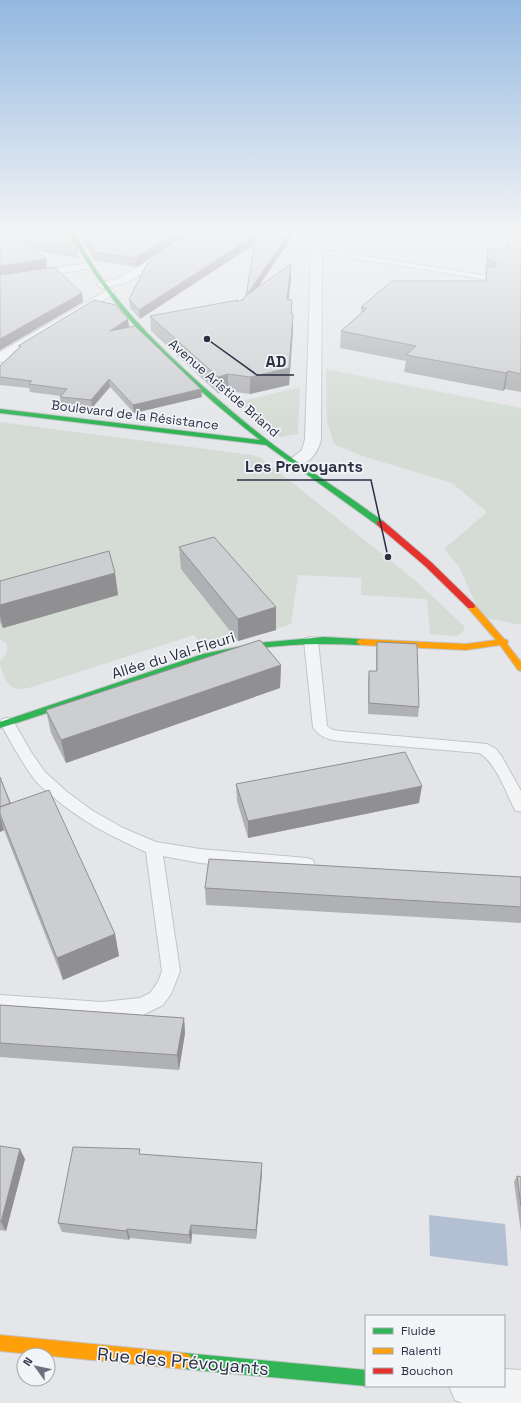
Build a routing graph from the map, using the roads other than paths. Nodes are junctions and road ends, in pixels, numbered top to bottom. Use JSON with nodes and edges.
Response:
{"nodes":[{"id":1,"x":95,"y":296,"type":"edge"},
{"id":2,"x":112,"y":296,"type":"edge"},
{"id":3,"x":317,"y":296,"type":"edge"},
{"id":4,"x":0,"y":358,"type":"edge"},
{"id":5,"x":0,"y":411,"type":"edge"},
{"id":6,"x":267,"y":443,"type":"junction"},
{"id":7,"x":295,"y":462,"type":"junction"},
{"id":8,"x":311,"y":641,"type":"junction"},
{"id":9,"x":504,"y":642,"type":"junction"},
{"id":10,"x":521,"y":668,"type":"edge"},
{"id":11,"x":4,"y":724,"type":"edge"},
{"id":12,"x":521,"y":806,"type":"edge"},
{"id":13,"x":154,"y":848,"type":"junction"},
{"id":14,"x":324,"y":867,"type":"edge"},
{"id":15,"x":0,"y":1004,"type":"edge"},
{"id":16,"x":0,"y":1343,"type":"edge"},
{"id":17,"x":365,"y":1378,"type":"edge"},
{"id":18,"x":482,"y":1387,"type":"edge"},
{"id":19,"x":521,"y":1390,"type":"edge"}],
"edges":[{"from":1,"to":4,"type":"street"},
{"from":2,"to":6,"type":"street","name":"Avenue Aristide Briand"},
{"from":3,"to":7,"type":"street"},
{"from":5,"to":6,"type":"street","name":"Boulevard de la Résistance"},
{"from":6,"to":7,"type":"street","name":"Avenue Aristide Briand"},
{"from":7,"to":9,"type":"street","name":"Avenue Aristide Briand"},
{"from":8,"to":9,"type":"street","name":"Allée du Val-Fleuri"},
{"from":8,"to":11,"type":"street","name":"Allée du Val-Fleuri"},
{"from":8,"to":12,"type":"lane"},
{"from":9,"to":10,"type":"street","name":"Avenue Aristide Briand"},
{"from":11,"to":13,"type":"lane"},
{"from":13,"to":14,"type":"lane"},
{"from":13,"to":15,"type":"lane"},
{"from":16,"to":17,"type":"street","name":"Rue des Prévoyants"},
{"from":18,"to":19,"type":"street"}]}
